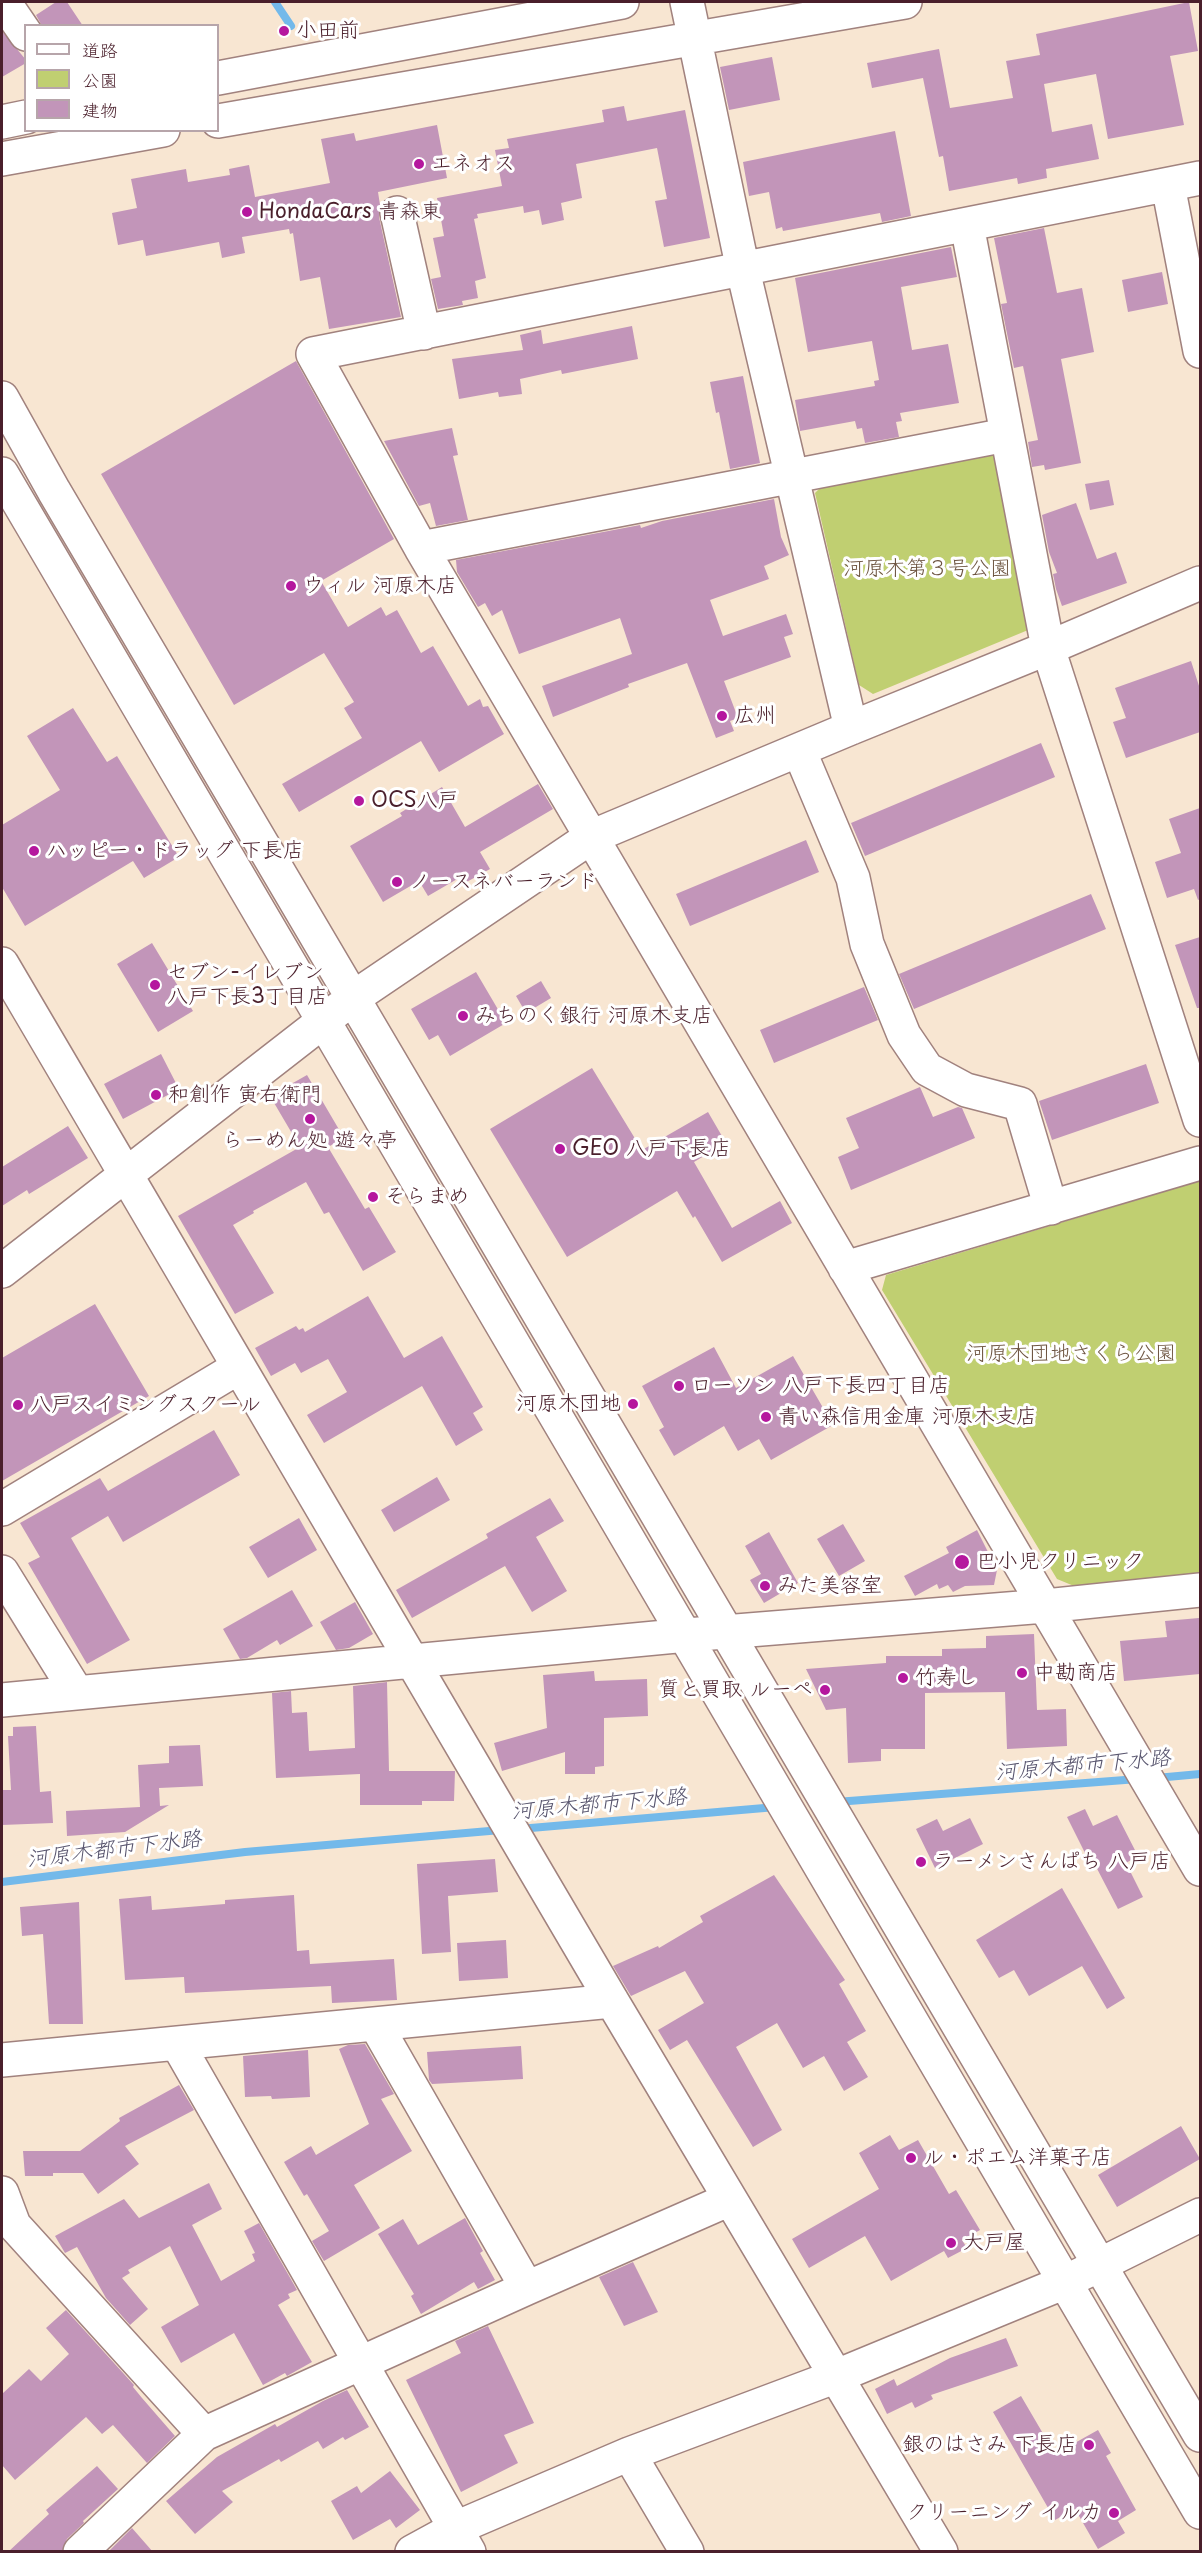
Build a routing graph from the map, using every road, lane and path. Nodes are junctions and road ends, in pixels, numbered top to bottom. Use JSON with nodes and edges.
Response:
{"nodes":[{"id":1,"x":622,"y":2,"type":"edge"},
{"id":2,"x":687,"y":2,"type":"edge"},
{"id":3,"x":905,"y":2,"type":"edge"},
{"id":4,"x":546,"y":8,"type":"edge"},
{"id":5,"x":693,"y":37,"type":"junction"},
{"id":6,"x":219,"y":78,"type":"edge"},
{"id":7,"x":24,"y":117,"type":"edge"},
{"id":8,"x":219,"y":121,"type":"edge"},
{"id":9,"x":2,"y":122,"type":"edge"},
{"id":10,"x":152,"y":132,"type":"edge"},
{"id":11,"x":2,"y":159,"type":"edge"},
{"id":12,"x":1200,"y":178,"type":"edge"},
{"id":13,"x":1168,"y":184,"type":"junction"},
{"id":14,"x":397,"y":213,"type":"dead end"},
{"id":15,"x":967,"y":225,"type":"junction"},
{"id":16,"x":744,"y":270,"type":"junction"},
{"id":17,"x":424,"y":333,"type":"junction"},
{"id":18,"x":1200,"y":351,"type":"edge"},
{"id":19,"x":2,"y":398,"type":"edge"},
{"id":20,"x":1006,"y":435,"type":"junction"},
{"id":21,"x":2,"y":474,"type":"edge"},
{"id":22,"x":791,"y":477,"type":"junction"},
{"id":23,"x":421,"y":548,"type":"junction"},
{"id":24,"x":1200,"y":583,"type":"edge"},
{"id":25,"x":1048,"y":648,"type":"junction"},
{"id":26,"x":850,"y":728,"type":"junction"},
{"id":27,"x":799,"y":750,"type":"junction"},
{"id":28,"x":591,"y":837,"type":"junction"},
{"id":29,"x":2,"y":964,"type":"edge"},
{"id":30,"x":353,"y":998,"type":"junction"},
{"id":31,"x":323,"y":1020,"type":"junction"},
{"id":32,"x":1200,"y":1120,"type":"edge"},
{"id":33,"x":1200,"y":1163,"type":"edge"},
{"id":34,"x":126,"y":1175,"type":"junction"},
{"id":35,"x":1051,"y":1208,"type":"junction"},
{"id":36,"x":845,"y":1268,"type":"junction"},
{"id":37,"x":2,"y":1271,"type":"edge"},
{"id":38,"x":239,"y":1367,"type":"junction"},
{"id":39,"x":2,"y":1509,"type":"edge"},
{"id":40,"x":2,"y":1572,"type":"edge"},
{"id":41,"x":1200,"y":1590,"type":"edge"},
{"id":42,"x":1045,"y":1606,"type":"junction"},
{"id":43,"x":728,"y":1632,"type":"junction"},
{"id":44,"x":687,"y":1635,"type":"junction"},
{"id":45,"x":413,"y":1662,"type":"junction"},
{"id":46,"x":77,"y":1693,"type":"junction"},
{"id":47,"x":2,"y":1700,"type":"edge"},
{"id":48,"x":1199,"y":1865,"type":"edge"},
{"id":49,"x":612,"y":2001,"type":"junction"},
{"id":50,"x":376,"y":2025,"type":"junction"},
{"id":51,"x":177,"y":2043,"type":"junction"},
{"id":52,"x":2,"y":2060,"type":"edge"},
{"id":53,"x":2,"y":2193,"type":"edge"},
{"id":54,"x":730,"y":2199,"type":"junction"},
{"id":55,"x":1200,"y":2215,"type":"edge"},
{"id":56,"x":1100,"y":2265,"type":"junction"},
{"id":57,"x":1065,"y":2282,"type":"junction"},
{"id":58,"x":527,"y":2288,"type":"junction"},
{"id":59,"x":362,"y":2363,"type":"junction"},
{"id":60,"x":837,"y":2376,"type":"junction"},
{"id":61,"x":204,"y":2434,"type":"junction"},
{"id":62,"x":1200,"y":2435,"type":"edge"},
{"id":63,"x":629,"y":2454,"type":"junction"},
{"id":64,"x":1200,"y":2512,"type":"edge"},
{"id":65,"x":463,"y":2540,"type":"edge"},
{"id":66,"x":80,"y":2552,"type":"edge"},
{"id":67,"x":412,"y":2552,"type":"edge"},
{"id":68,"x":687,"y":2552,"type":"edge"},
{"id":69,"x":941,"y":2552,"type":"edge"}],
"edges":[{"from":1,"to":4,"type":"street"},
{"from":2,"to":5,"type":"street"},
{"from":3,"to":5,"type":"street"},
{"from":4,"to":6,"type":"street"},
{"from":5,"to":8,"type":"street"},
{"from":5,"to":16,"type":"street"},
{"from":7,"to":9,"type":"street"},
{"from":10,"to":11,"type":"street"},
{"from":12,"to":13,"type":"street"},
{"from":13,"to":15,"type":"street"},
{"from":13,"to":18,"type":"street"},
{"from":14,"to":17,"type":"street"},
{"from":15,"to":16,"type":"street"},
{"from":15,"to":20,"type":"street"},
{"from":16,"to":17,"type":"street"},
{"from":16,"to":22,"type":"street"},
{"from":17,"to":23,"type":"street"},
{"from":19,"to":30,"type":"street"},
{"from":20,"to":22,"type":"street"},
{"from":20,"to":25,"type":"street"},
{"from":21,"to":31,"type":"street"},
{"from":22,"to":23,"type":"street"},
{"from":22,"to":26,"type":"street"},
{"from":23,"to":28,"type":"street"},
{"from":24,"to":25,"type":"street"},
{"from":25,"to":26,"type":"street"},
{"from":25,"to":32,"type":"street"},
{"from":26,"to":27,"type":"street"},
{"from":27,"to":28,"type":"street"},
{"from":27,"to":35,"type":"street"},
{"from":28,"to":30,"type":"street"},
{"from":28,"to":36,"type":"street"},
{"from":29,"to":34,"type":"street"},
{"from":30,"to":31,"type":"street"},
{"from":30,"to":43,"type":"street"},
{"from":31,"to":34,"type":"street"},
{"from":31,"to":44,"type":"street"},
{"from":33,"to":35,"type":"street"},
{"from":34,"to":37,"type":"street"},
{"from":34,"to":38,"type":"street"},
{"from":35,"to":36,"type":"street"},
{"from":36,"to":42,"type":"street"},
{"from":38,"to":39,"type":"street"},
{"from":38,"to":45,"type":"street"},
{"from":40,"to":46,"type":"street"},
{"from":41,"to":42,"type":"street"},
{"from":42,"to":43,"type":"street"},
{"from":42,"to":48,"type":"street"},
{"from":43,"to":44,"type":"street"},
{"from":43,"to":56,"type":"street"},
{"from":44,"to":45,"type":"street"},
{"from":44,"to":57,"type":"street"},
{"from":45,"to":46,"type":"street"},
{"from":45,"to":49,"type":"street"},
{"from":46,"to":47,"type":"street"},
{"from":49,"to":50,"type":"street"},
{"from":49,"to":54,"type":"street"},
{"from":50,"to":51,"type":"street"},
{"from":50,"to":58,"type":"street"},
{"from":51,"to":52,"type":"street"},
{"from":51,"to":59,"type":"street"},
{"from":53,"to":61,"type":"street"},
{"from":54,"to":58,"type":"street"},
{"from":54,"to":60,"type":"street"},
{"from":55,"to":56,"type":"street"},
{"from":56,"to":57,"type":"street"},
{"from":56,"to":62,"type":"street"},
{"from":57,"to":60,"type":"street"},
{"from":57,"to":64,"type":"street"},
{"from":58,"to":59,"type":"street"},
{"from":59,"to":61,"type":"street"},
{"from":59,"to":65,"type":"street"},
{"from":60,"to":63,"type":"street"},
{"from":60,"to":69,"type":"street"},
{"from":61,"to":66,"type":"street"},
{"from":63,"to":65,"type":"street"},
{"from":63,"to":68,"type":"street"},
{"from":65,"to":67,"type":"street"}]}
